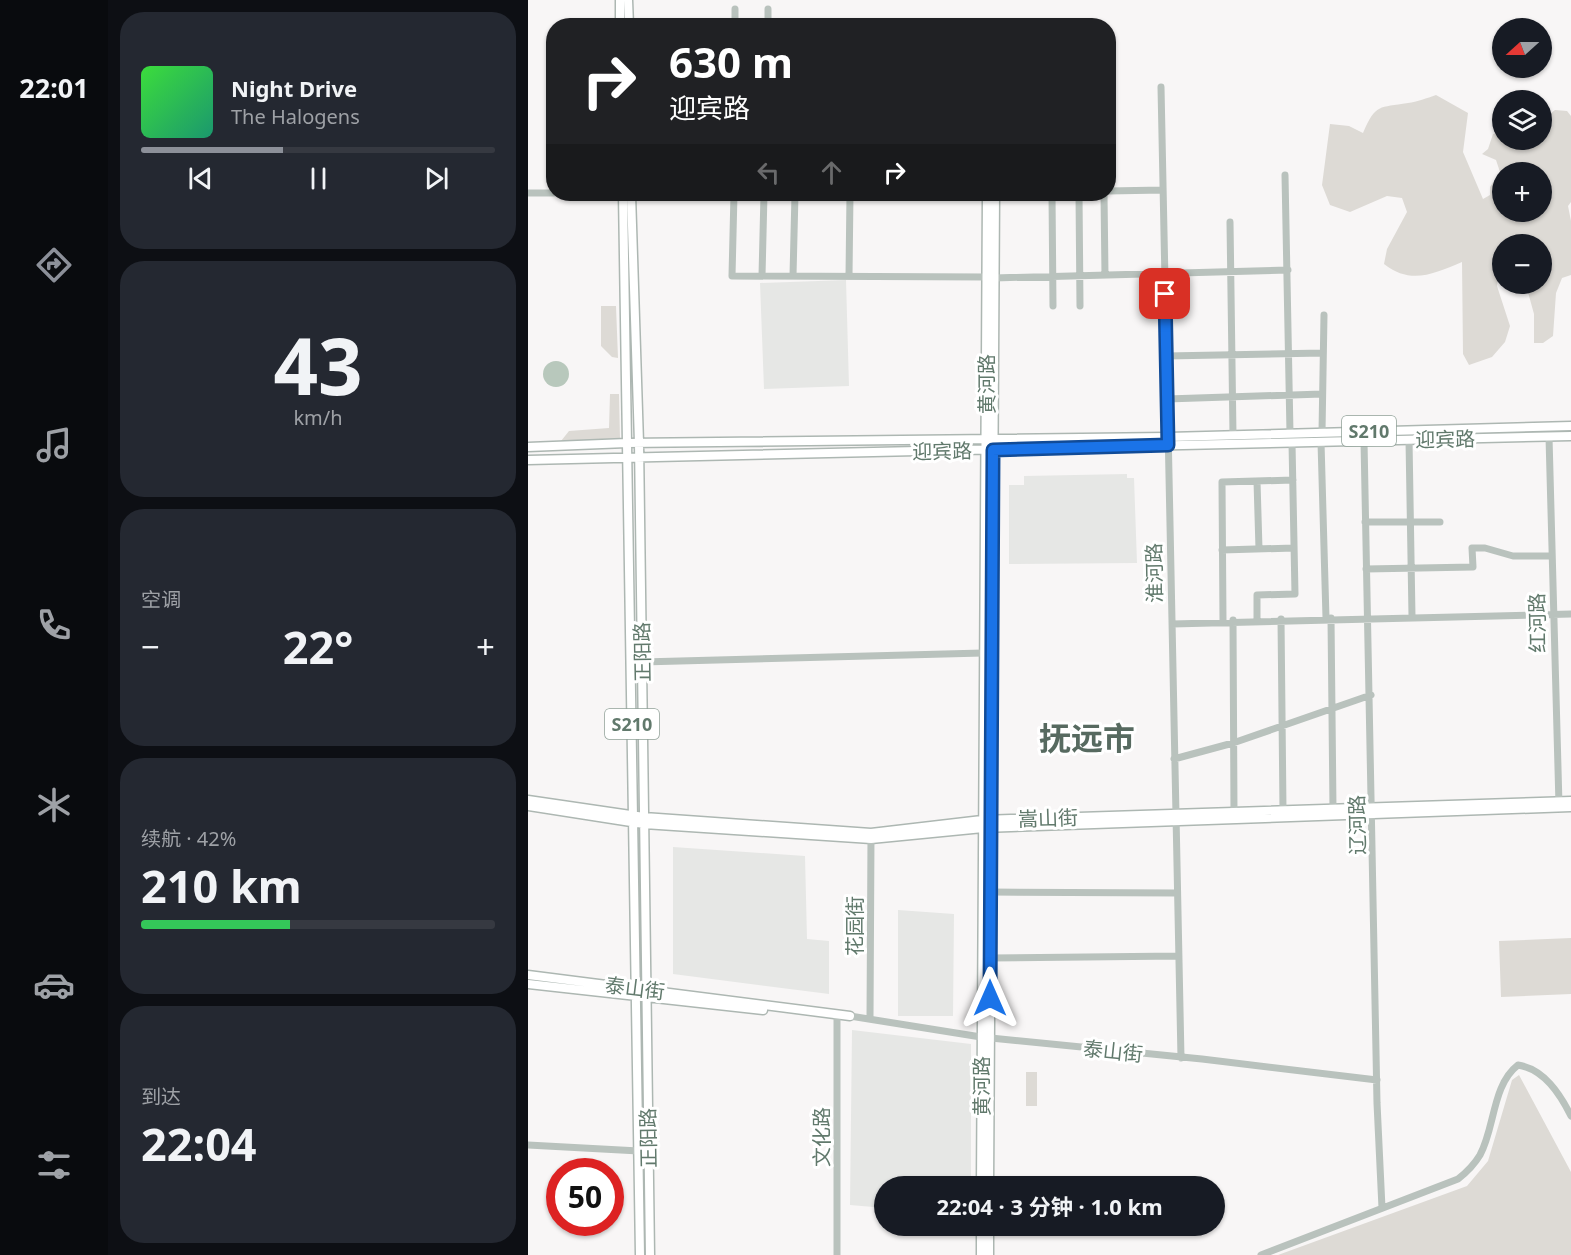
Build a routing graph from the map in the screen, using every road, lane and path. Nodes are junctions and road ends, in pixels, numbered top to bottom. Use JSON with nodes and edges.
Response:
{"nodes":[{"id":1,"x":620,"y":0,"type":"edge"},
{"id":2,"x":628,"y":0,"type":"edge"},
{"id":3,"x":735,"y":9,"type":"dead end"},
{"id":4,"x":768,"y":9,"type":"dead end"},
{"id":5,"x":620,"y":18,"type":"edge"},
{"id":6,"x":629,"y":18,"type":"edge"},
{"id":7,"x":735,"y":18,"type":"edge"},
{"id":8,"x":768,"y":18,"type":"edge"},
{"id":9,"x":1161,"y":87,"type":"dead end"},
{"id":10,"x":1285,"y":175,"type":"dead end"},
{"id":11,"x":1163,"y":190,"type":"junction"},
{"id":12,"x":1116,"y":191,"type":"edge"},
{"id":13,"x":528,"y":193,"type":"edge"},
{"id":14,"x":546,"y":193,"type":"edge"},
{"id":15,"x":623,"y":201,"type":"edge"},
{"id":16,"x":631,"y":201,"type":"edge"},
{"id":17,"x":734,"y":201,"type":"edge"},
{"id":18,"x":764,"y":201,"type":"edge"},
{"id":19,"x":795,"y":201,"type":"edge"},
{"id":20,"x":850,"y":201,"type":"edge"},
{"id":21,"x":987,"y":201,"type":"edge"},
{"id":22,"x":995,"y":201,"type":"edge"},
{"id":23,"x":1052,"y":201,"type":"edge"},
{"id":24,"x":1079,"y":201,"type":"edge"},
{"id":25,"x":1104,"y":201,"type":"edge"},
{"id":26,"x":1230,"y":222,"type":"dead end"},
{"id":27,"x":1288,"y":270,"type":"junction"},
{"id":28,"x":1230,"y":272,"type":"junction"},
{"id":29,"x":1164,"y":274,"type":"junction"},
{"id":30,"x":1105,"y":275,"type":"junction"},
{"id":31,"x":762,"y":276,"type":"junction"},
{"id":32,"x":794,"y":276,"type":"junction"},
{"id":33,"x":849,"y":276,"type":"junction"},
{"id":34,"x":1080,"y":276,"type":"junction"},
{"id":35,"x":1053,"y":277,"type":"junction"},
{"id":36,"x":991,"y":278,"type":"junction"},
{"id":37,"x":1053,"y":306,"type":"dead end"},
{"id":38,"x":1080,"y":306,"type":"dead end"},
{"id":39,"x":1324,"y":315,"type":"dead end"},
{"id":40,"x":1323,"y":353,"type":"junction"},
{"id":41,"x":1232,"y":354,"type":"junction"},
{"id":42,"x":1289,"y":354,"type":"junction"},
{"id":43,"x":1166,"y":356,"type":"junction"},
{"id":44,"x":1322,"y":394,"type":"junction"},
{"id":45,"x":1289,"y":395,"type":"junction"},
{"id":46,"x":1232,"y":396,"type":"junction"},
{"id":47,"x":1167,"y":399,"type":"junction"},
{"id":48,"x":1571,"y":426,"type":"edge"},
{"id":49,"x":1322,"y":432,"type":"junction"},
{"id":50,"x":1290,"y":433,"type":"junction"},
{"id":51,"x":1233,"y":435,"type":"junction"},
{"id":52,"x":1571,"y":436,"type":"edge"},
{"id":53,"x":1549,"y":437,"type":"junction"},
{"id":54,"x":990,"y":439,"type":"junction"},
{"id":55,"x":1409,"y":440,"type":"junction"},
{"id":56,"x":1168,"y":441,"type":"junction"},
{"id":57,"x":1364,"y":441,"type":"junction"},
{"id":58,"x":1321,"y":442,"type":"junction"},
{"id":59,"x":627,"y":443,"type":"junction"},
{"id":60,"x":639,"y":443,"type":"junction"},
{"id":61,"x":1292,"y":443,"type":"junction"},
{"id":62,"x":528,"y":447,"type":"edge"},
{"id":63,"x":989,"y":450,"type":"junction"},
{"id":64,"x":628,"y":457,"type":"junction"},
{"id":65,"x":639,"y":457,"type":"junction"},
{"id":66,"x":528,"y":459,"type":"edge"},
{"id":67,"x":1293,"y":480,"type":"junction"},
{"id":68,"x":1257,"y":481,"type":"junction"},
{"id":69,"x":1365,"y":522,"type":"junction"},
{"id":70,"x":1410,"y":522,"type":"junction"},
{"id":71,"x":1440,"y":522,"type":"dead end"},
{"id":72,"x":1294,"y":548,"type":"junction"},
{"id":73,"x":1259,"y":549,"type":"junction"},
{"id":74,"x":1222,"y":550,"type":"junction"},
{"id":75,"x":1552,"y":556,"type":"junction"},
{"id":76,"x":1366,"y":569,"type":"junction"},
{"id":77,"x":1411,"y":569,"type":"junction"},
{"id":78,"x":1554,"y":614,"type":"junction"},
{"id":79,"x":1571,"y":614,"type":"edge"},
{"id":80,"x":1412,"y":616,"type":"junction"},
{"id":81,"x":1369,"y":617,"type":"junction"},
{"id":82,"x":1328,"y":618,"type":"junction"},
{"id":83,"x":1281,"y":619,"type":"junction"},
{"id":84,"x":1233,"y":620,"type":"junction"},
{"id":85,"x":1257,"y":620,"type":"junction"},
{"id":86,"x":1223,"y":621,"type":"junction"},
{"id":87,"x":1172,"y":624,"type":"junction"},
{"id":88,"x":983,"y":653,"type":"junction"},
{"id":89,"x":642,"y":663,"type":"junction"},
{"id":90,"x":1371,"y":695,"type":"junction"},
{"id":91,"x":1332,"y":710,"type":"junction"},
{"id":92,"x":1281,"y":727,"type":"junction"},
{"id":93,"x":1233,"y":743,"type":"junction"},
{"id":94,"x":1174,"y":759,"type":"junction"},
{"id":95,"x":528,"y":800,"type":"edge"},
{"id":96,"x":1571,"y":801,"type":"edge"},
{"id":97,"x":1558,"y":805,"type":"junction"},
{"id":98,"x":528,"y":806,"type":"edge"},
{"id":99,"x":1571,"y":807,"type":"edge"},
{"id":100,"x":1333,"y":809,"type":"junction"},
{"id":101,"x":1283,"y":810,"type":"junction"},
{"id":102,"x":1373,"y":810,"type":"junction"},
{"id":103,"x":1234,"y":812,"type":"junction"},
{"id":104,"x":1176,"y":817,"type":"junction"},
{"id":105,"x":633,"y":819,"type":"junction"},
{"id":106,"x":644,"y":820,"type":"junction"},
{"id":107,"x":987,"y":824,"type":"junction"},
{"id":108,"x":871,"y":836,"type":"junction"},
{"id":109,"x":991,"y":892,"type":"junction"},
{"id":110,"x":1178,"y":893,"type":"junction"},
{"id":111,"x":1179,"y":956,"type":"junction"},
{"id":112,"x":990,"y":958,"type":"junction"},
{"id":113,"x":528,"y":975,"type":"edge"},
{"id":114,"x":528,"y":984,"type":"edge"},
{"id":115,"x":640,"y":993,"type":"junction"},
{"id":116,"x":850,"y":1016,"type":"junction"},
{"id":117,"x":837,"y":1018,"type":"junction"},
{"id":118,"x":870,"y":1019,"type":"junction"},
{"id":119,"x":986,"y":1037,"type":"junction"},
{"id":120,"x":1181,"y":1058,"type":"junction"},
{"id":121,"x":1377,"y":1080,"type":"junction"},
{"id":122,"x":1571,"y":1116,"type":"edge"},
{"id":123,"x":528,"y":1145,"type":"edge"},
{"id":124,"x":639,"y":1151,"type":"junction"},
{"id":125,"x":981,"y":1176,"type":"edge"},
{"id":126,"x":989,"y":1176,"type":"edge"},
{"id":127,"x":1382,"y":1208,"type":"junction"},
{"id":128,"x":981,"y":1236,"type":"edge"},
{"id":129,"x":989,"y":1236,"type":"edge"},
{"id":130,"x":640,"y":1255,"type":"edge"},
{"id":131,"x":650,"y":1255,"type":"edge"},
{"id":132,"x":837,"y":1255,"type":"edge"},
{"id":133,"x":981,"y":1255,"type":"edge"},
{"id":134,"x":989,"y":1255,"type":"edge"},
{"id":135,"x":1262,"y":1255,"type":"edge"}],
"edges":[{"from":1,"to":5,"type":"main road"},
{"from":2,"to":6,"type":"main road"},
{"from":3,"to":7,"type":"street"},
{"from":4,"to":8,"type":"street"},
{"from":9,"to":11,"type":"street","name":"淮河路"},
{"from":10,"to":27,"type":"street"},
{"from":11,"to":12,"type":"street"},
{"from":11,"to":29,"type":"street","name":"淮河路"},
{"from":13,"to":14,"type":"street"},
{"from":15,"to":59,"type":"main road","name":"正阳路","number":"S210"},
{"from":16,"to":60,"type":"main road","name":"正阳路"},
{"from":17,"to":31,"type":"street"},
{"from":18,"to":31,"type":"street"},
{"from":19,"to":32,"type":"street"},
{"from":20,"to":33,"type":"street"},
{"from":21,"to":36,"type":"main road","name":"黄河路"},
{"from":22,"to":36,"type":"main road","name":"黄河路"},
{"from":23,"to":35,"type":"street"},
{"from":24,"to":34,"type":"street"},
{"from":25,"to":30,"type":"street"},
{"from":26,"to":28,"type":"street"},
{"from":27,"to":28,"type":"street"},
{"from":27,"to":42,"type":"street"},
{"from":28,"to":29,"type":"street"},
{"from":28,"to":41,"type":"street"},
{"from":29,"to":30,"type":"street"},
{"from":29,"to":43,"type":"street","name":"淮河路"},
{"from":30,"to":34,"type":"street"},
{"from":31,"to":32,"type":"street"},
{"from":32,"to":33,"type":"street"},
{"from":33,"to":36,"type":"street"},
{"from":34,"to":35,"type":"street"},
{"from":34,"to":38,"type":"street"},
{"from":35,"to":36,"type":"street"},
{"from":35,"to":37,"type":"street"},
{"from":36,"to":54,"type":"main road","name":"黄河路"},
{"from":39,"to":40,"type":"street"},
{"from":40,"to":42,"type":"street"},
{"from":40,"to":44,"type":"street"},
{"from":41,"to":42,"type":"street"},
{"from":41,"to":43,"type":"street"},
{"from":41,"to":46,"type":"street"},
{"from":42,"to":45,"type":"street"},
{"from":43,"to":47,"type":"street","name":"淮河路"},
{"from":44,"to":45,"type":"street"},
{"from":44,"to":49,"type":"street"},
{"from":45,"to":46,"type":"street"},
{"from":45,"to":50,"type":"street"},
{"from":46,"to":47,"type":"street"},
{"from":46,"to":51,"type":"street"},
{"from":47,"to":56,"type":"street","name":"淮河路"},
{"from":48,"to":49,"type":"main road","name":"迎宾路","number":"S210"},
{"from":49,"to":50,"type":"main road","name":"迎宾路","number":"S210"},
{"from":50,"to":51,"type":"main road","name":"迎宾路","number":"S210"},
{"from":51,"to":56,"type":"main road","name":"迎宾路","number":"S210"},
{"from":52,"to":53,"type":"main road","name":"迎宾路","number":"S210"},
{"from":53,"to":55,"type":"main road","name":"迎宾路","number":"S210"},
{"from":53,"to":75,"type":"street","name":"红河路"},
{"from":54,"to":56,"type":"main road","name":"迎宾路","number":"S210"},
{"from":54,"to":60,"type":"main road","name":"迎宾路","number":"S210"},
{"from":54,"to":63,"type":"main road","name":"黄河路"},
{"from":55,"to":57,"type":"main road","name":"迎宾路","number":"S210"},
{"from":55,"to":70,"type":"street"},
{"from":56,"to":61,"type":"main road","name":"迎宾路","number":"S210"},
{"from":56,"to":63,"type":"main road","name":"迎宾路","number":"S210"},
{"from":56,"to":87,"type":"street","name":"淮河路"},
{"from":57,"to":58,"type":"main road","name":"迎宾路","number":"S210"},
{"from":57,"to":69,"type":"street","name":"辽河路"},
{"from":58,"to":61,"type":"main road","name":"迎宾路","number":"S210"},
{"from":58,"to":82,"type":"street"},
{"from":59,"to":60,"type":"main road","name":"迎宾路","number":"S210"},
{"from":59,"to":62,"type":"main road","name":"迎宾路"},
{"from":59,"to":64,"type":"main road","name":"正阳路","number":"S210"},
{"from":60,"to":65,"type":"main road","name":"正阳路"},
{"from":61,"to":67,"type":"street"},
{"from":63,"to":65,"type":"main road","name":"迎宾路","number":"S210"},
{"from":63,"to":88,"type":"main road","name":"黄河路"},
{"from":63,"to":107,"type":"main road","name":"黄河路"},
{"from":64,"to":65,"type":"main road","name":"迎宾路","number":"S210"},
{"from":64,"to":66,"type":"main road","name":"迎宾路"},
{"from":64,"to":105,"type":"main road","name":"正阳路","number":"S210"},
{"from":65,"to":89,"type":"main road","name":"正阳路"},
{"from":67,"to":68,"type":"street"},
{"from":67,"to":72,"type":"street"},
{"from":68,"to":73,"type":"street"},
{"from":68,"to":74,"type":"street"},
{"from":69,"to":70,"type":"street"},
{"from":69,"to":76,"type":"street","name":"辽河路"},
{"from":70,"to":71,"type":"street"},
{"from":70,"to":77,"type":"street"},
{"from":72,"to":73,"type":"street"},
{"from":72,"to":85,"type":"street"},
{"from":73,"to":74,"type":"street"},
{"from":74,"to":86,"type":"street"},
{"from":75,"to":77,"type":"street"},
{"from":75,"to":78,"type":"street","name":"红河路"},
{"from":76,"to":77,"type":"street"},
{"from":76,"to":81,"type":"street","name":"辽河路"},
{"from":77,"to":80,"type":"street"},
{"from":78,"to":79,"type":"street"},
{"from":78,"to":80,"type":"street"},
{"from":78,"to":97,"type":"street","name":"红河路"},
{"from":80,"to":81,"type":"street"},
{"from":81,"to":82,"type":"street"},
{"from":81,"to":90,"type":"street","name":"辽河路"},
{"from":82,"to":83,"type":"street"},
{"from":82,"to":91,"type":"street"},
{"from":83,"to":85,"type":"street"},
{"from":83,"to":92,"type":"street"},
{"from":84,"to":85,"type":"street"},
{"from":84,"to":86,"type":"street"},
{"from":84,"to":93,"type":"street"},
{"from":86,"to":87,"type":"street"},
{"from":87,"to":94,"type":"street","name":"淮河路"},
{"from":88,"to":89,"type":"street"},
{"from":88,"to":107,"type":"main road","name":"黄河路"},
{"from":89,"to":106,"type":"main road","name":"正阳路"},
{"from":90,"to":91,"type":"street"},
{"from":90,"to":102,"type":"street","name":"辽河路"},
{"from":91,"to":92,"type":"street"},
{"from":91,"to":100,"type":"street"},
{"from":92,"to":93,"type":"street"},
{"from":92,"to":101,"type":"street"},
{"from":93,"to":94,"type":"street"},
{"from":93,"to":103,"type":"street"},
{"from":94,"to":104,"type":"street","name":"淮河路"},
{"from":95,"to":105,"type":"main road","name":"嵩山街"},
{"from":96,"to":97,"type":"main road","name":"嵩山街"},
{"from":97,"to":99,"type":"main road","name":"嵩山街"},
{"from":97,"to":102,"type":"main road","name":"嵩山街"},
{"from":98,"to":105,"type":"main road","name":"嵩山街"},
{"from":100,"to":101,"type":"main road","name":"嵩山街"},
{"from":100,"to":102,"type":"main road","name":"嵩山街"},
{"from":101,"to":103,"type":"main road","name":"嵩山街"},
{"from":102,"to":104,"type":"main road","name":"嵩山街"},
{"from":102,"to":121,"type":"street","name":"辽河路"},
{"from":103,"to":104,"type":"main road","name":"嵩山街"},
{"from":104,"to":107,"type":"main road","name":"嵩山街"},
{"from":104,"to":110,"type":"street","name":"淮河路"},
{"from":105,"to":106,"type":"main road","name":"嵩山街"},
{"from":105,"to":115,"type":"main road","name":"正阳路","number":"S210"},
{"from":106,"to":108,"type":"main road","name":"嵩山街"},
{"from":106,"to":115,"type":"main road","name":"正阳路"},
{"from":107,"to":108,"type":"main road","name":"嵩山街"},
{"from":107,"to":109,"type":"main road","name":"黄河路"},
{"from":107,"to":119,"type":"main road","name":"黄河路"},
{"from":108,"to":118,"type":"street","name":"花园街"},
{"from":109,"to":110,"type":"street"},
{"from":109,"to":112,"type":"main road","name":"黄河路"},
{"from":110,"to":111,"type":"street","name":"淮河路"},
{"from":111,"to":112,"type":"street"},
{"from":111,"to":120,"type":"street","name":"淮河路"},
{"from":112,"to":119,"type":"main road","name":"黄河路"},
{"from":113,"to":115,"type":"main road","name":"泰山街"},
{"from":114,"to":115,"type":"main road","name":"泰山街"},
{"from":115,"to":116,"type":"main road","name":"泰山街"},
{"from":115,"to":117,"type":"main road","name":"泰山街"},
{"from":115,"to":124,"type":"main road","name":"正阳路","number":"S210"},
{"from":115,"to":131,"type":"main road","name":"正阳路"},
{"from":116,"to":117,"type":"main road","name":"泰山街"},
{"from":116,"to":118,"type":"street","name":"泰山街"},
{"from":117,"to":132,"type":"street","name":"文化路"},
{"from":118,"to":119,"type":"street","name":"泰山街"},
{"from":119,"to":120,"type":"street","name":"泰山街"},
{"from":119,"to":125,"type":"main road","name":"黄河路"},
{"from":119,"to":126,"type":"main road","name":"黄河路"},
{"from":120,"to":121,"type":"street","name":"泰山街"},
{"from":121,"to":127,"type":"street","name":"辽河路"},
{"from":122,"to":127,"type":"street"},
{"from":123,"to":124,"type":"street"},
{"from":124,"to":130,"type":"main road","name":"正阳路","number":"S210"},
{"from":127,"to":135,"type":"street"},
{"from":128,"to":133,"type":"main road"},
{"from":129,"to":134,"type":"main road"}]}
